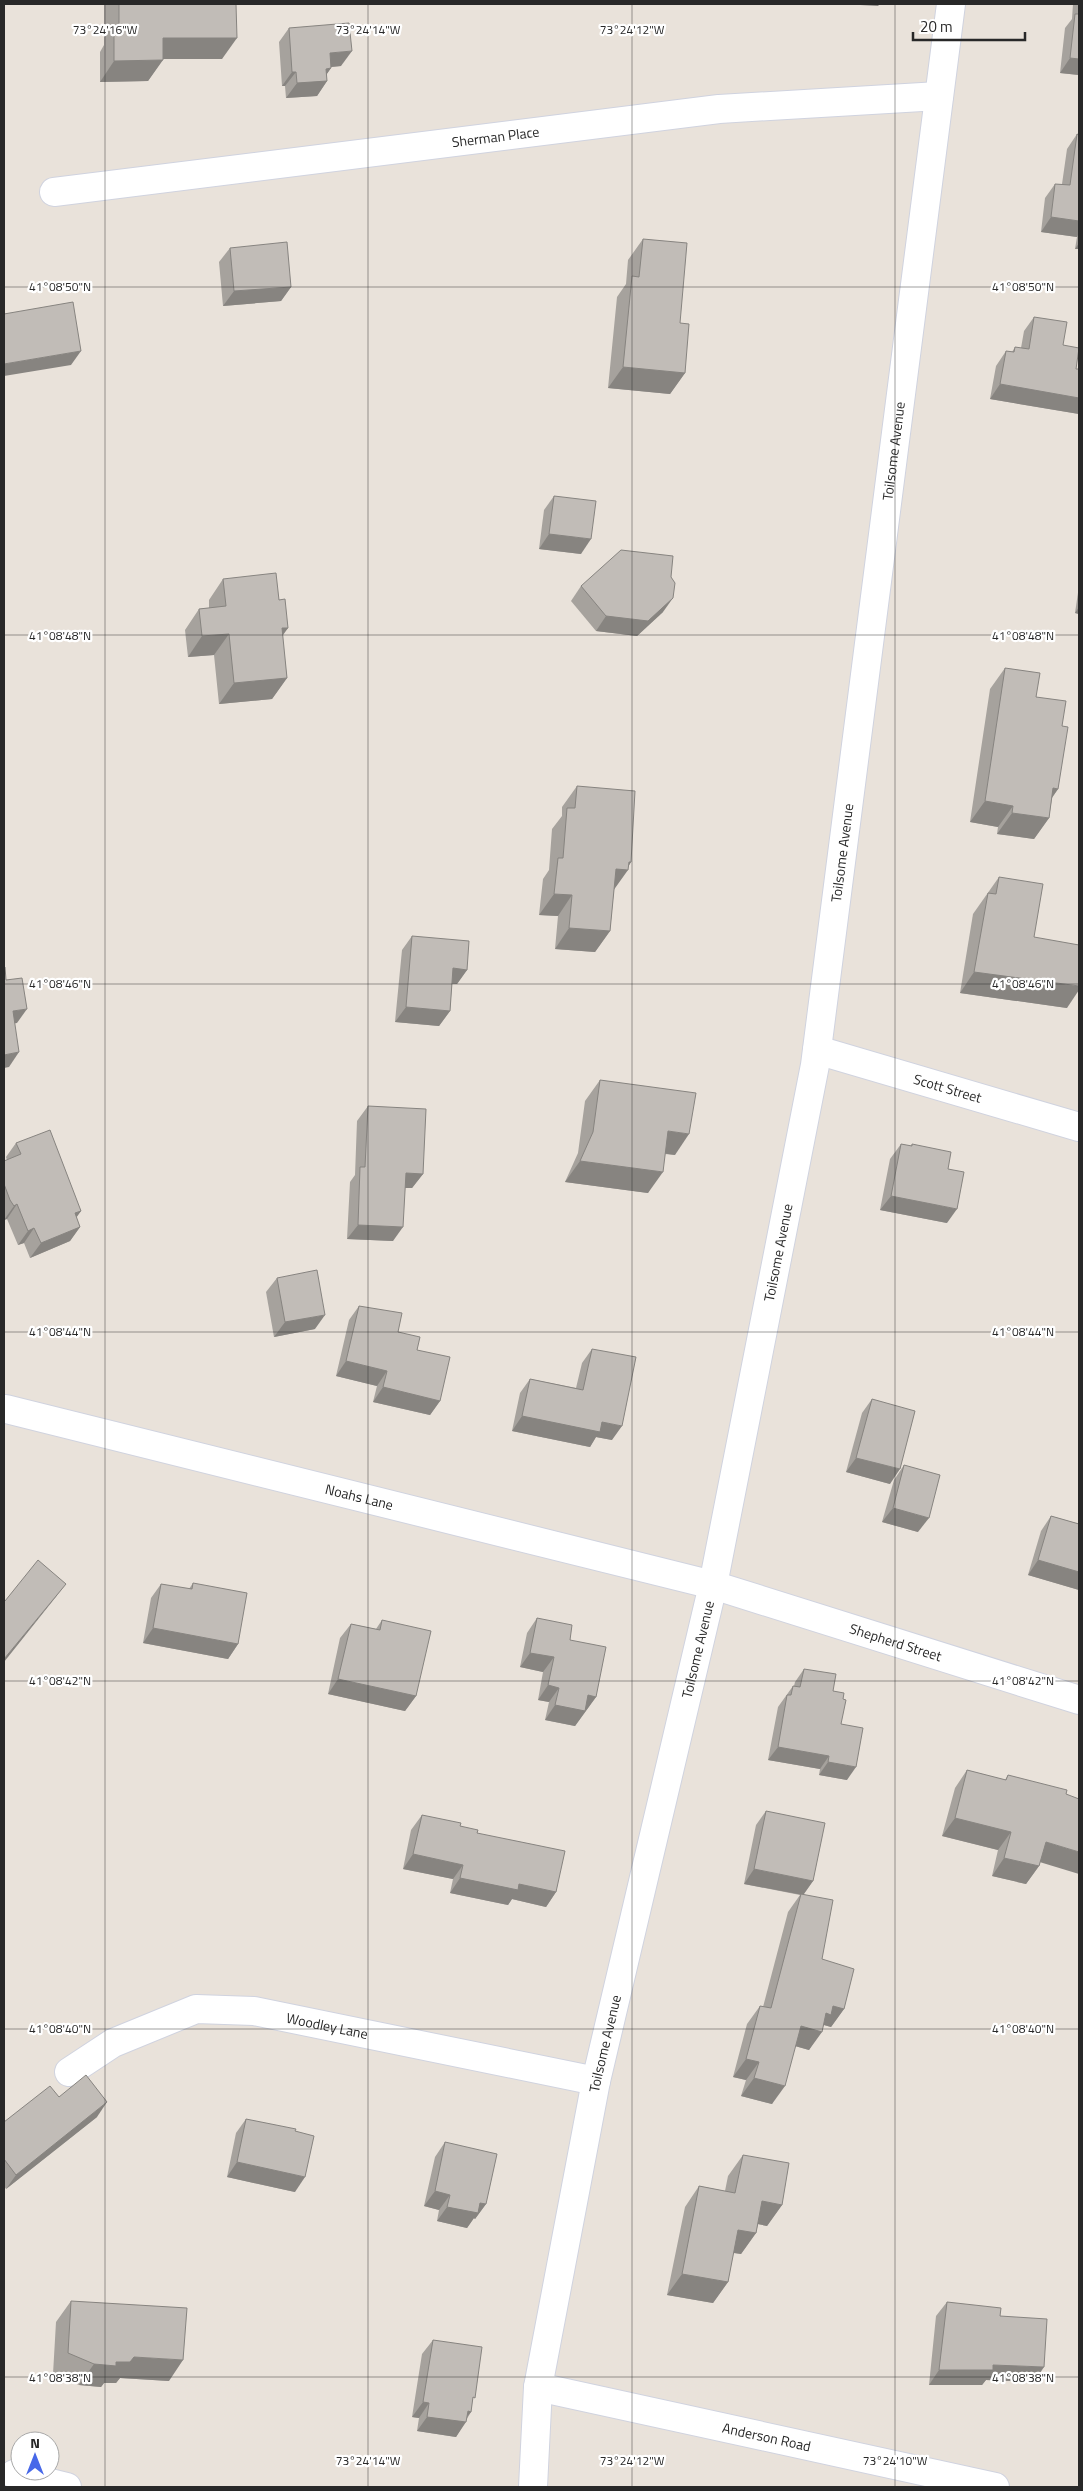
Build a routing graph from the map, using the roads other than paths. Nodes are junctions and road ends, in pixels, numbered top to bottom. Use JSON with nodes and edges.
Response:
{"nodes":[{"id":1,"x":951,"y":4,"type":"edge"},
{"id":2,"x":939,"y":96,"type":"junction"},
{"id":3,"x":54,"y":192,"type":"dead end"},
{"id":4,"x":817,"y":1050,"type":"junction"},
{"id":5,"x":1079,"y":1127,"type":"edge"},
{"id":6,"x":4,"y":1408,"type":"edge"},
{"id":7,"x":713,"y":1584,"type":"junction"},
{"id":8,"x":1079,"y":1700,"type":"edge"},
{"id":9,"x":69,"y":2072,"type":"dead end"},
{"id":10,"x":596,"y":2081,"type":"junction"},
{"id":11,"x":538,"y":2387,"type":"junction"},
{"id":12,"x":30,"y":2481,"type":"edge"},
{"id":13,"x":67,"y":2487,"type":"edge"},
{"id":14,"x":534,"y":2487,"type":"edge"},
{"id":15,"x":995,"y":2487,"type":"edge"}],
"edges":[{"from":1,"to":2,"type":"street","name":"Toilsome Avenue"},
{"from":2,"to":3,"type":"street","name":"Sherman Place"},
{"from":2,"to":4,"type":"street","name":"Toilsome Avenue"},
{"from":4,"to":5,"type":"street","name":"Scott Street"},
{"from":4,"to":7,"type":"street","name":"Toilsome Avenue"},
{"from":6,"to":7,"type":"street","name":"Noahs Lane"},
{"from":7,"to":8,"type":"street","name":"Shepherd Street"},
{"from":7,"to":10,"type":"street","name":"Toilsome Avenue"},
{"from":9,"to":10,"type":"street","name":"Woodley Lane"},
{"from":10,"to":11,"type":"street","name":"Toilsome Avenue"},
{"from":11,"to":14,"type":"street","name":"Toilsome Avenue"},
{"from":11,"to":15,"type":"street","name":"Anderson Road"},
{"from":12,"to":13,"type":"street"}]}
